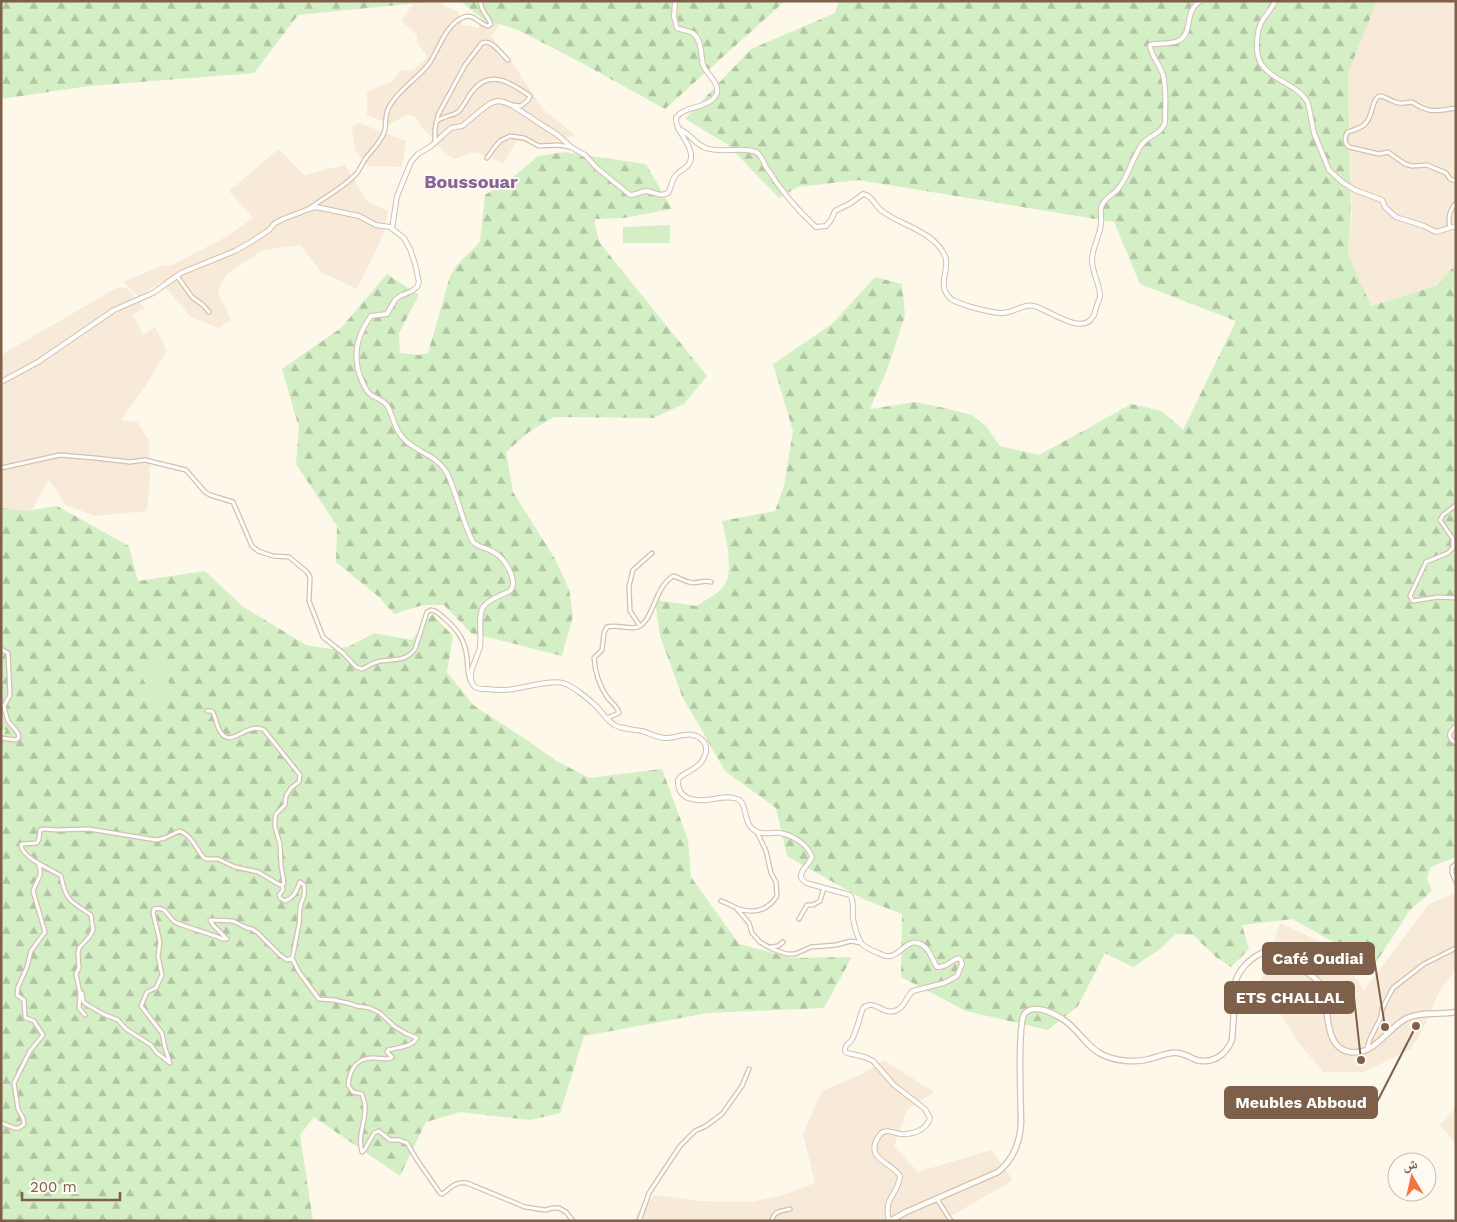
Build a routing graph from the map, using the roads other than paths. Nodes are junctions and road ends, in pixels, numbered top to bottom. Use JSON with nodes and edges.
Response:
{"nodes":[{"id":1,"x":480,"y":1,"type":"edge"},
{"id":2,"x":674,"y":1,"type":"edge"},
{"id":3,"x":1201,"y":1,"type":"edge"},
{"id":4,"x":1275,"y":1,"type":"edge"},
{"id":5,"x":508,"y":60,"type":"dead end"},
{"id":6,"x":510,"y":105,"type":"junction"},
{"id":7,"x":1456,"y":108,"type":"edge"},
{"id":8,"x":436,"y":122,"type":"junction"},
{"id":9,"x":678,"y":129,"type":"junction"},
{"id":10,"x":435,"y":142,"type":"junction"},
{"id":11,"x":571,"y":148,"type":"junction"},
{"id":12,"x":487,"y":158,"type":"dead end"},
{"id":13,"x":1456,"y":181,"type":"edge"},
{"id":14,"x":1456,"y":203,"type":"edge"},
{"id":15,"x":309,"y":209,"type":"junction"},
{"id":16,"x":1456,"y":226,"type":"edge"},
{"id":17,"x":1450,"y":228,"type":"junction"},
{"id":18,"x":392,"y":229,"type":"junction"},
{"id":19,"x":176,"y":276,"type":"junction"},
{"id":20,"x":209,"y":312,"type":"dead end"},
{"id":21,"x":1,"y":382,"type":"edge"},
{"id":22,"x":1,"y":468,"type":"edge"},
{"id":23,"x":1456,"y":506,"type":"edge"},
{"id":24,"x":652,"y":553,"type":"dead end"},
{"id":25,"x":711,"y":582,"type":"dead end"},
{"id":26,"x":1456,"y":598,"type":"edge"},
{"id":27,"x":640,"y":626,"type":"junction"},
{"id":28,"x":1,"y":649,"type":"edge"},
{"id":29,"x":473,"y":684,"type":"junction"},
{"id":30,"x":207,"y":711,"type":"dead end"},
{"id":31,"x":606,"y":718,"type":"junction"},
{"id":32,"x":1456,"y":726,"type":"edge"},
{"id":33,"x":1,"y":738,"type":"edge"},
{"id":34,"x":1456,"y":743,"type":"edge"},
{"id":35,"x":757,"y":832,"type":"junction"},
{"id":36,"x":38,"y":862,"type":"junction"},
{"id":37,"x":1456,"y":864,"type":"edge"},
{"id":38,"x":1456,"y":882,"type":"edge"},
{"id":39,"x":282,"y":885,"type":"junction"},
{"id":40,"x":824,"y":888,"type":"junction"},
{"id":41,"x":721,"y":901,"type":"dead end"},
{"id":42,"x":737,"y":909,"type":"junction"},
{"id":43,"x":799,"y":919,"type":"dead end"},
{"id":44,"x":783,"y":942,"type":"dead end"},
{"id":45,"x":861,"y":943,"type":"junction"},
{"id":46,"x":768,"y":947,"type":"junction"},
{"id":47,"x":1456,"y":948,"type":"edge"},
{"id":48,"x":292,"y":958,"type":"junction"},
{"id":49,"x":76,"y":978,"type":"junction"},
{"id":50,"x":1456,"y":1012,"type":"edge"},
{"id":51,"x":85,"y":1015,"type":"dead end"},
{"id":52,"x":1370,"y":1039,"type":"junction"},
{"id":53,"x":1377,"y":1043,"type":"junction"},
{"id":54,"x":1367,"y":1050,"type":"junction"},
{"id":55,"x":749,"y":1069,"type":"dead end"},
{"id":56,"x":1,"y":1124,"type":"edge"},
{"id":57,"x":937,"y":1198,"type":"junction"},
{"id":58,"x":790,"y":1209,"type":"dead end"},
{"id":59,"x":573,"y":1221,"type":"edge"},
{"id":60,"x":639,"y":1221,"type":"edge"},
{"id":61,"x":772,"y":1221,"type":"edge"},
{"id":62,"x":890,"y":1221,"type":"edge"},
{"id":63,"x":951,"y":1221,"type":"edge"}],
"edges":[{"from":1,"to":15,"type":"street"},
{"from":2,"to":9,"type":"street"},
{"from":3,"to":9,"type":"street"},
{"from":4,"to":17,"type":"street"},
{"from":5,"to":8,"type":"street"},
{"from":6,"to":8,"type":"street"},
{"from":6,"to":10,"type":"street"},
{"from":6,"to":11,"type":"street"},
{"from":7,"to":13,"type":"street"},
{"from":8,"to":10,"type":"street"},
{"from":9,"to":11,"type":"street"},
{"from":10,"to":18,"type":"street"},
{"from":11,"to":12,"type":"street"},
{"from":14,"to":17,"type":"street"},
{"from":15,"to":18,"type":"street"},
{"from":15,"to":19,"type":"street"},
{"from":16,"to":17,"type":"street"},
{"from":18,"to":29,"type":"street"},
{"from":19,"to":20,"type":"street"},
{"from":19,"to":21,"type":"street"},
{"from":22,"to":29,"type":"street"},
{"from":23,"to":26,"type":"street"},
{"from":24,"to":27,"type":"street"},
{"from":25,"to":27,"type":"street"},
{"from":27,"to":31,"type":"street"},
{"from":28,"to":33,"type":"street"},
{"from":29,"to":31,"type":"street"},
{"from":30,"to":39,"type":"street"},
{"from":31,"to":35,"type":"street"},
{"from":32,"to":34,"type":"street"},
{"from":35,"to":40,"type":"street"},
{"from":35,"to":42,"type":"street"},
{"from":36,"to":39,"type":"street"},
{"from":36,"to":49,"type":"street"},
{"from":36,"to":56,"type":"street"},
{"from":37,"to":38,"type":"street"},
{"from":39,"to":48,"type":"street"},
{"from":40,"to":43,"type":"street"},
{"from":40,"to":45,"type":"street"},
{"from":41,"to":42,"type":"street"},
{"from":42,"to":46,"type":"street"},
{"from":44,"to":46,"type":"street"},
{"from":45,"to":46,"type":"street"},
{"from":45,"to":62,"type":"street"},
{"from":47,"to":52,"type":"street"},
{"from":48,"to":49,"type":"street"},
{"from":48,"to":59,"type":"street"},
{"from":49,"to":51,"type":"street"},
{"from":50,"to":53,"type":"main road"},
{"from":52,"to":53,"type":"street"},
{"from":52,"to":54,"type":"street"},
{"from":53,"to":54,"type":"main road"},
{"from":54,"to":57,"type":"main road"},
{"from":55,"to":60,"type":"street"},
{"from":57,"to":62,"type":"main road"},
{"from":57,"to":63,"type":"street"},
{"from":58,"to":61,"type":"street"}]}
